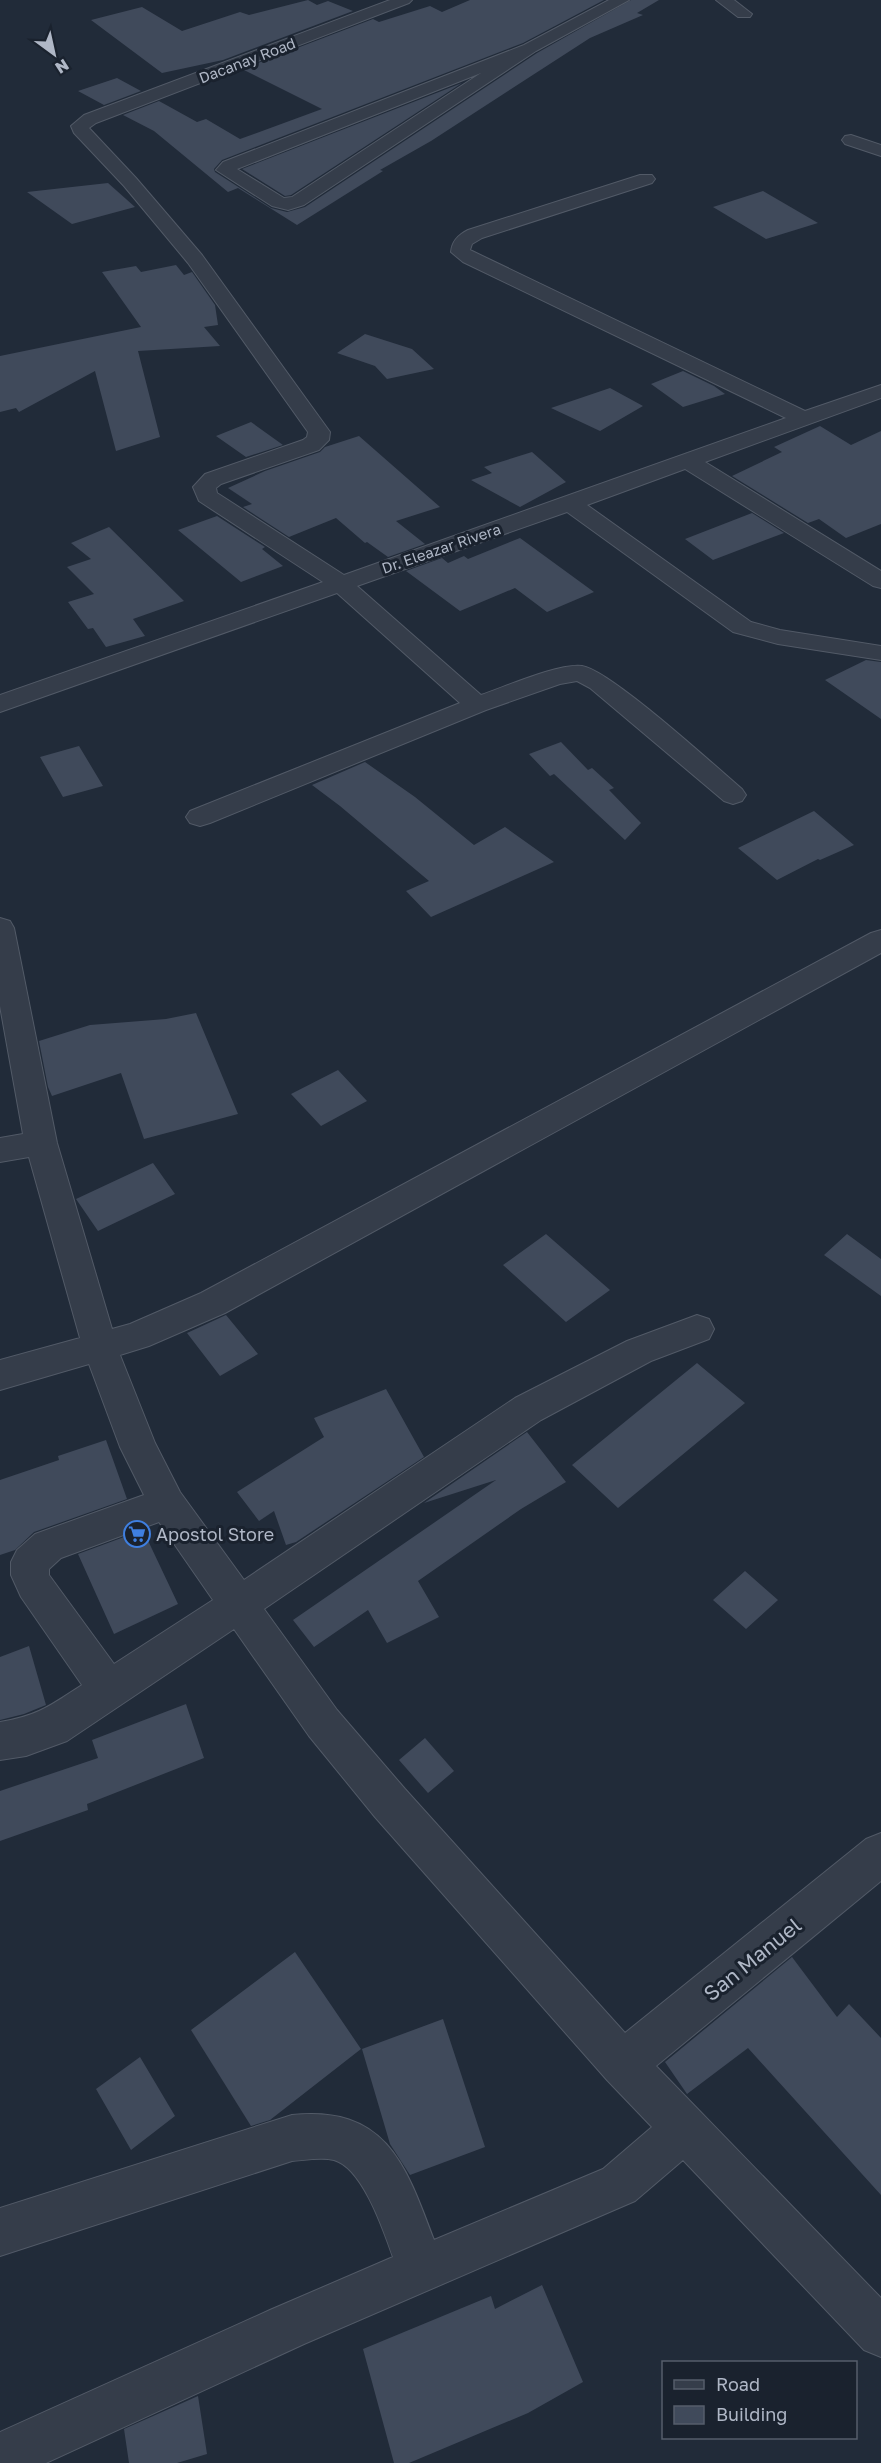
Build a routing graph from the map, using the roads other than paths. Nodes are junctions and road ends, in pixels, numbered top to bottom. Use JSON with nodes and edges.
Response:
{"nodes":[{"id":1,"x":404,"y":0,"type":"edge"},
{"id":2,"x":621,"y":0,"type":"edge"},
{"id":3,"x":724,"y":0,"type":"edge"},
{"id":4,"x":744,"y":14,"type":"dead end"},
{"id":5,"x":530,"y":48,"type":"junction"},
{"id":6,"x":851,"y":140,"type":"dead end"},
{"id":7,"x":278,"y":148,"type":"junction"},
{"id":8,"x":881,"y":151,"type":"edge"},
{"id":9,"x":297,"y":157,"type":"dead end"},
{"id":10,"x":316,"y":167,"type":"dead end"},
{"id":11,"x":335,"y":176,"type":"junction"},
{"id":12,"x":646,"y":179,"type":"dead end"},
{"id":13,"x":876,"y":396,"type":"edge"},
{"id":14,"x":803,"y":418,"type":"junction"},
{"id":15,"x":688,"y":460,"type":"junction"},
{"id":16,"x":570,"y":503,"type":"junction"},
{"id":17,"x":881,"y":581,"type":"edge"},
{"id":18,"x":340,"y":583,"type":"junction"},
{"id":19,"x":881,"y":653,"type":"edge"},
{"id":20,"x":0,"y":704,"type":"edge"},
{"id":21,"x":477,"y":705,"type":"junction"},
{"id":22,"x":733,"y":795,"type":"dead end"},
{"id":23,"x":200,"y":817,"type":"dead end"},
{"id":24,"x":0,"y":928,"type":"edge"},
{"id":25,"x":881,"y":940,"type":"edge"},
{"id":26,"x":40,"y":1143,"type":"junction"},
{"id":27,"x":0,"y":1150,"type":"edge"},
{"id":28,"x":697,"y":1329,"type":"dead end"},
{"id":29,"x":100,"y":1347,"type":"junction"},
{"id":30,"x":0,"y":1375,"type":"edge"},
{"id":31,"x":167,"y":1503,"type":"junction"},
{"id":32,"x":237,"y":1604,"type":"junction"},
{"id":33,"x":109,"y":1690,"type":"junction"},
{"id":34,"x":0,"y":1741,"type":"edge"},
{"id":35,"x":881,"y":1854,"type":"edge"},
{"id":36,"x":623,"y":2064,"type":"junction"},
{"id":37,"x":684,"y":2129,"type":"junction"},
{"id":38,"x":0,"y":2232,"type":"edge"},
{"id":39,"x":422,"y":2270,"type":"junction"},
{"id":40,"x":881,"y":2333,"type":"edge"},
{"id":41,"x":0,"y":2458,"type":"edge"}],
"edges":[{"from":1,"to":18,"type":"street","name":"Dacanay Road"},
{"from":2,"to":5,"type":"street"},
{"from":3,"to":4,"type":"street"},
{"from":5,"to":7,"type":"street"},
{"from":5,"to":11,"type":"street"},
{"from":6,"to":8,"type":"street"},
{"from":7,"to":9,"type":"street"},
{"from":7,"to":11,"type":"street"},
{"from":10,"to":11,"type":"street"},
{"from":12,"to":14,"type":"street"},
{"from":13,"to":14,"type":"street","name":"Dr. Eleazar Rivera"},
{"from":14,"to":15,"type":"street","name":"Dr. Eleazar Rivera"},
{"from":15,"to":16,"type":"street","name":"Dr. Eleazar Rivera"},
{"from":15,"to":17,"type":"street"},
{"from":16,"to":18,"type":"street","name":"Dr. Eleazar Rivera"},
{"from":16,"to":19,"type":"street"},
{"from":18,"to":20,"type":"street","name":"Dr. Eleazar Rivera"},
{"from":18,"to":21,"type":"street"},
{"from":21,"to":22,"type":"street"},
{"from":21,"to":23,"type":"street"},
{"from":24,"to":26,"type":"street"},
{"from":25,"to":29,"type":"street"},
{"from":26,"to":27,"type":"street"},
{"from":26,"to":29,"type":"street"},
{"from":28,"to":32,"type":"street"},
{"from":29,"to":30,"type":"street"},
{"from":29,"to":31,"type":"street"},
{"from":31,"to":32,"type":"street"},
{"from":31,"to":33,"type":"street"},
{"from":32,"to":33,"type":"street"},
{"from":32,"to":36,"type":"street"},
{"from":33,"to":34,"type":"street"},
{"from":35,"to":36,"type":"street","name":"San Manuel"},
{"from":36,"to":37,"type":"street"},
{"from":37,"to":39,"type":"street"},
{"from":37,"to":40,"type":"street"},
{"from":38,"to":39,"type":"street"},
{"from":39,"to":41,"type":"street"}]}
